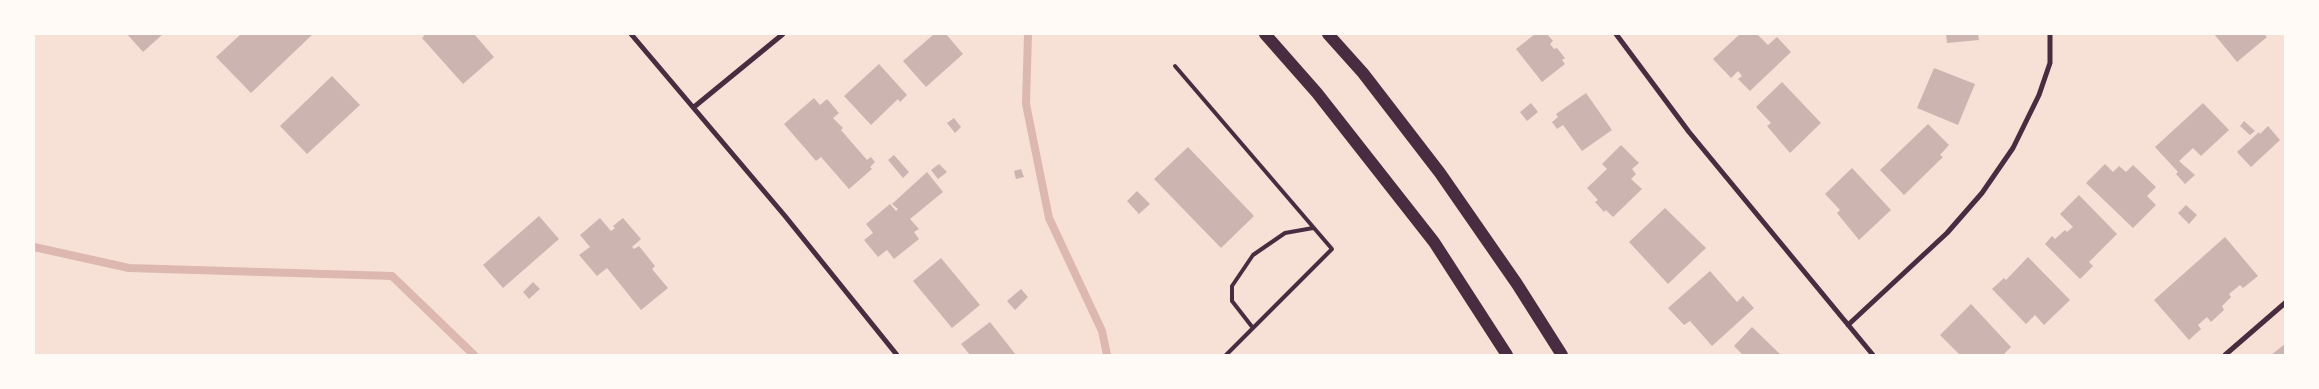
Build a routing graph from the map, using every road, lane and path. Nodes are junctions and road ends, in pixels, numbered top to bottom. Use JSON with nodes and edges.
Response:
{"nodes":[{"id":1,"x":631,"y":34,"type":"edge"},
{"id":2,"x":783,"y":34,"type":"edge"},
{"id":3,"x":1265,"y":34,"type":"edge"},
{"id":4,"x":1328,"y":34,"type":"edge"},
{"id":5,"x":1616,"y":34,"type":"edge"},
{"id":6,"x":2050,"y":34,"type":"edge"},
{"id":7,"x":1175,"y":66,"type":"dead end"},
{"id":8,"x":694,"y":107,"type":"junction"},
{"id":9,"x":1313,"y":228,"type":"junction"},
{"id":10,"x":2285,"y":304,"type":"edge"},
{"id":11,"x":1848,"y":325,"type":"junction"},
{"id":12,"x":1253,"y":328,"type":"junction"},
{"id":13,"x":897,"y":355,"type":"edge"},
{"id":14,"x":1226,"y":355,"type":"edge"},
{"id":15,"x":1507,"y":355,"type":"edge"},
{"id":16,"x":1562,"y":355,"type":"edge"},
{"id":17,"x":1873,"y":355,"type":"edge"},
{"id":18,"x":2225,"y":355,"type":"edge"}],
"edges":[{"from":1,"to":8,"type":"street"},
{"from":2,"to":8,"type":"street"},
{"from":3,"to":15,"type":"main road"},
{"from":4,"to":16,"type":"main road"},
{"from":5,"to":11,"type":"street"},
{"from":6,"to":11,"type":"street"},
{"from":7,"to":9,"type":"lane"},
{"from":8,"to":13,"type":"street"},
{"from":9,"to":12,"type":"lane"},
{"from":9,"to":12,"type":"lane"},
{"from":10,"to":18,"type":"street"},
{"from":11,"to":17,"type":"street"},
{"from":12,"to":14,"type":"lane"}]}
